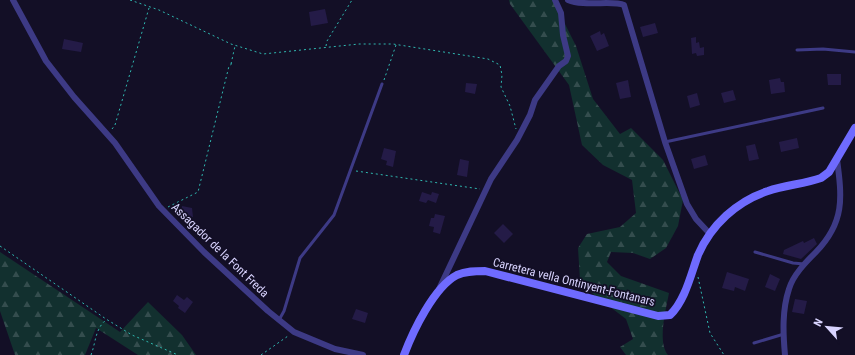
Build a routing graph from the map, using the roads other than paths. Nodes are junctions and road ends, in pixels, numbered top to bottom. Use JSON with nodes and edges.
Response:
{"nodes":[{"id":1,"x":13,"y":0,"type":"edge"},
{"id":2,"x":555,"y":0,"type":"edge"},
{"id":3,"x":568,"y":0,"type":"edge"},
{"id":4,"x":797,"y":50,"type":"dead end"},
{"id":5,"x":855,"y":52,"type":"edge"},
{"id":6,"x":382,"y":84,"type":"road end"},
{"id":7,"x":823,"y":108,"type":"dead end"},
{"id":8,"x":855,"y":128,"type":"edge"},
{"id":9,"x":665,"y":142,"type":"junction"},
{"id":10,"x":837,"y":159,"type":"junction"},
{"id":11,"x":710,"y":234,"type":"junction"},
{"id":12,"x":755,"y":252,"type":"dead end"},
{"id":13,"x":804,"y":264,"type":"junction"},
{"id":14,"x":437,"y":293,"type":"junction"},
{"id":15,"x":279,"y":320,"type":"junction"},
{"id":16,"x":784,"y":334,"type":"junction"},
{"id":17,"x":754,"y":343,"type":"dead end"},
{"id":18,"x":363,"y":355,"type":"edge"},
{"id":19,"x":404,"y":355,"type":"edge"},
{"id":20,"x":785,"y":355,"type":"edge"}],
"edges":[{"from":1,"to":15,"type":"street","name":"Assagador de la Font Freda"},
{"from":2,"to":14,"type":"street"},
{"from":3,"to":9,"type":"street"},
{"from":4,"to":5,"type":"lane"},
{"from":6,"to":15,"type":"lane"},
{"from":7,"to":9,"type":"lane"},
{"from":8,"to":10,"type":"street","name":"Carretera vella Ontinyent-Fontanars"},
{"from":9,"to":11,"type":"street"},
{"from":10,"to":11,"type":"street","name":"Carretera vella Ontinyent-Fontanars"},
{"from":10,"to":13,"type":"street"},
{"from":11,"to":14,"type":"street","name":"Carretera vella Ontinyent-Fontanars"},
{"from":12,"to":13,"type":"lane"},
{"from":13,"to":16,"type":"street"},
{"from":14,"to":19,"type":"street","name":"Carretera vella Ontinyent-Fontanars"},
{"from":15,"to":18,"type":"street","name":"Assagador de la Font Freda"},
{"from":16,"to":17,"type":"lane"},
{"from":16,"to":20,"type":"street"}]}
